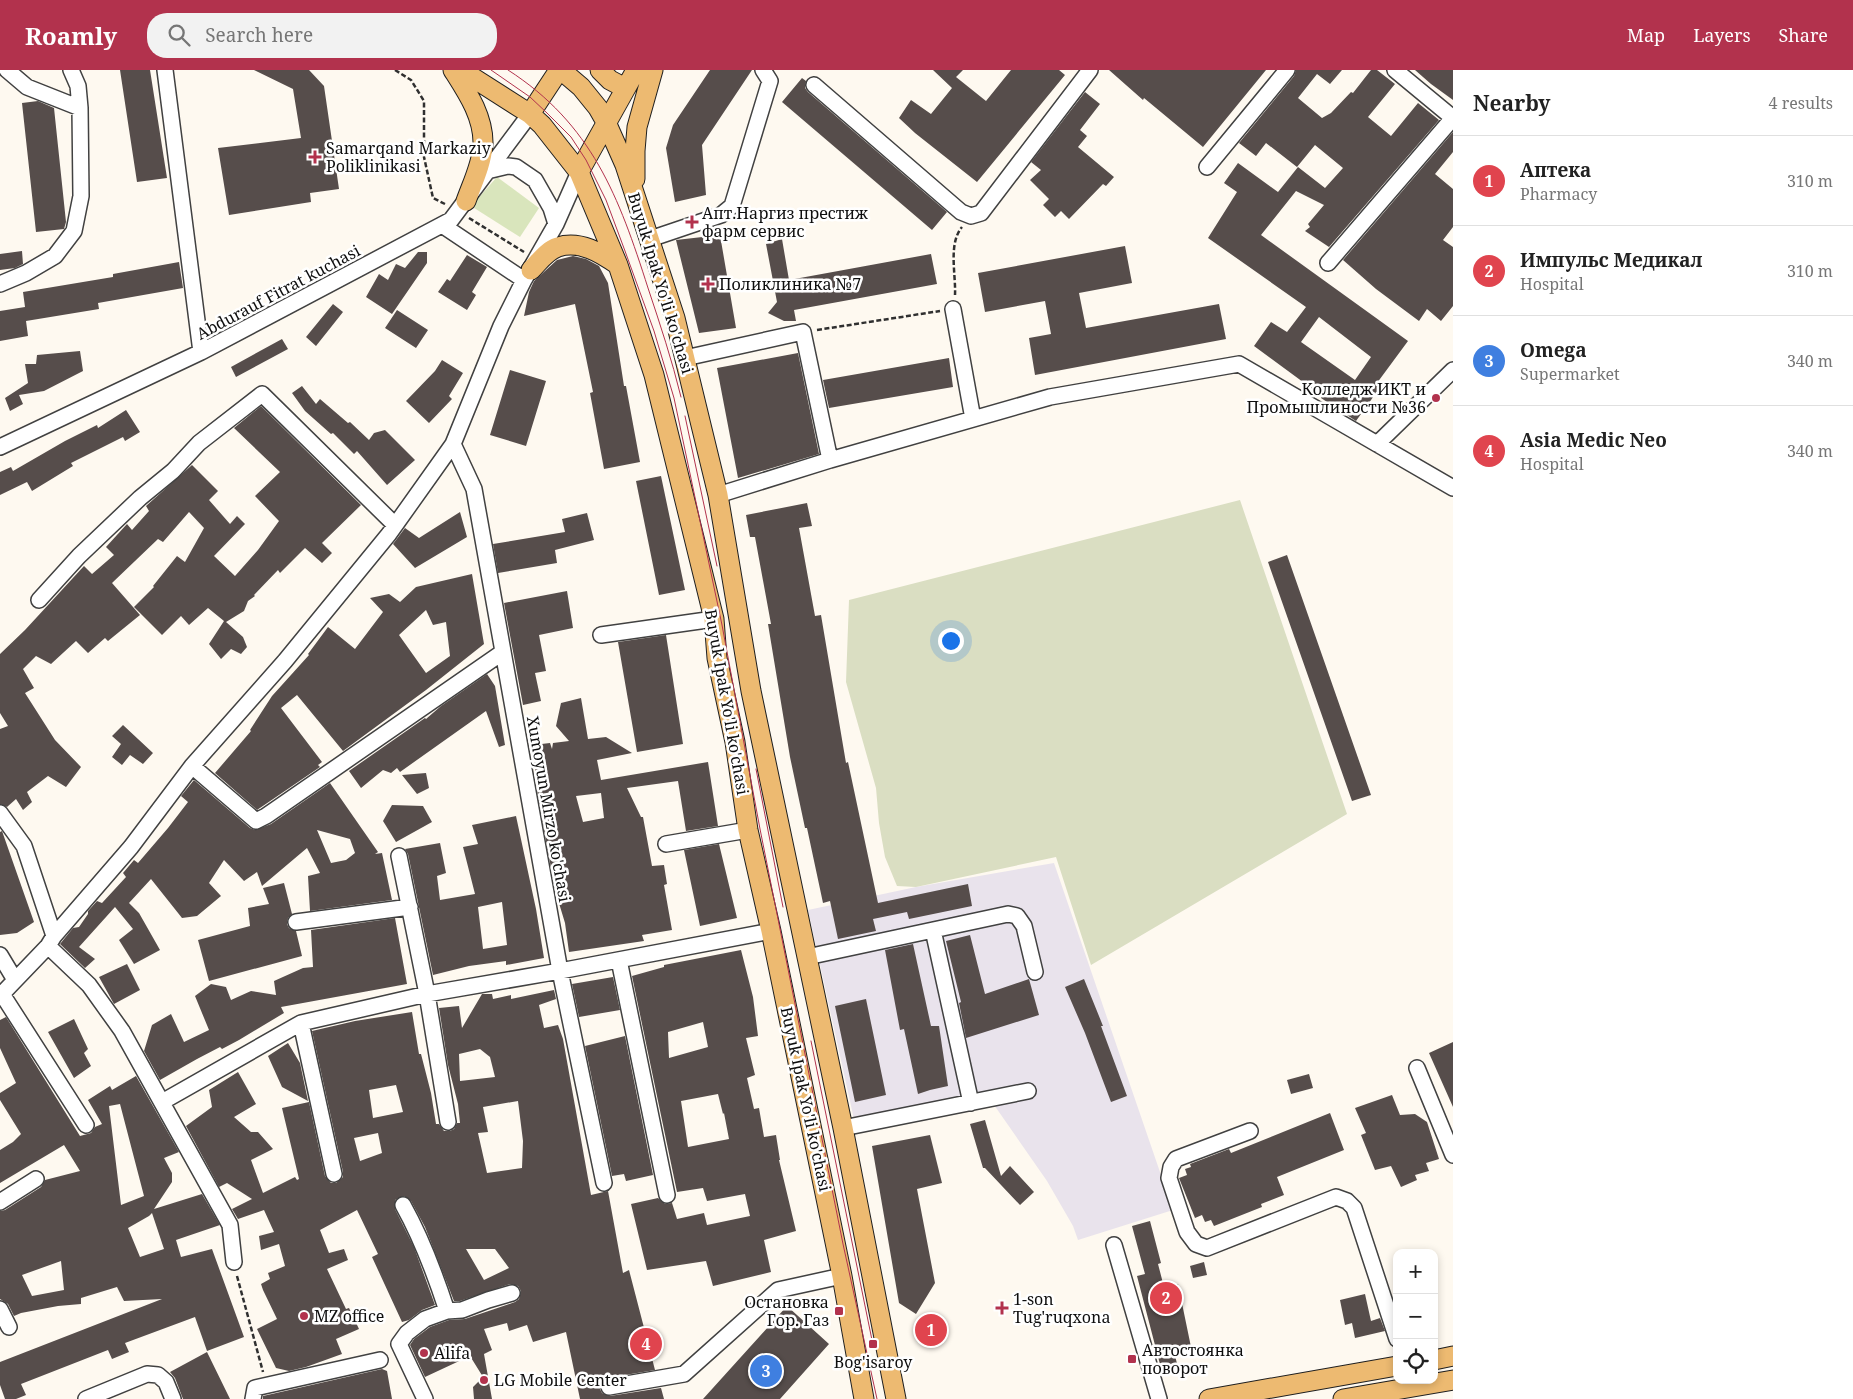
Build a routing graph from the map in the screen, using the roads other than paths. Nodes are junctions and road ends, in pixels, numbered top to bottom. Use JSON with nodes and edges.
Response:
{"nodes":[{"id":1,"x":7,"y":70,"type":"edge"},
{"id":2,"x":71,"y":70,"type":"edge"},
{"id":3,"x":165,"y":70,"type":"edge"},
{"id":4,"x":453,"y":70,"type":"edge"},
{"id":5,"x":461,"y":70,"type":"edge"},
{"id":6,"x":560,"y":70,"type":"edge"},
{"id":7,"x":600,"y":70,"type":"edge"},
{"id":8,"x":636,"y":70,"type":"edge"},
{"id":9,"x":653,"y":70,"type":"edge"},
{"id":10,"x":763,"y":70,"type":"edge"},
{"id":11,"x":1090,"y":70,"type":"edge"},
{"id":12,"x":1288,"y":70,"type":"edge"},
{"id":13,"x":1395,"y":70,"type":"edge"},
{"id":14,"x":814,"y":85,"type":"dead end"},
{"id":15,"x":625,"y":88,"type":"junction"},
{"id":16,"x":80,"y":108,"type":"junction"},
{"id":17,"x":530,"y":114,"type":"junction"},
{"id":18,"x":1453,"y":118,"type":"edge"},
{"id":19,"x":606,"y":122,"type":"junction"},
{"id":20,"x":1207,"y":167,"type":"dead end"},
{"id":21,"x":487,"y":171,"type":"junction"},
{"id":22,"x":579,"y":172,"type":"junction"},
{"id":23,"x":635,"y":195,"type":"junction"},
{"id":24,"x":462,"y":206,"type":"junction"},
{"id":25,"x":556,"y":224,"type":"junction"},
{"id":26,"x":442,"y":225,"type":"junction"},
{"id":27,"x":650,"y":239,"type":"junction"},
{"id":28,"x":1328,"y":263,"type":"dead end"},
{"id":29,"x":618,"y":265,"type":"junction"},
{"id":30,"x":530,"y":270,"type":"junction"},
{"id":31,"x":0,"y":284,"type":"edge"},
{"id":32,"x":953,"y":309,"type":"road end"},
{"id":33,"x":201,"y":352,"type":"junction"},
{"id":34,"x":685,"y":358,"type":"junction"},
{"id":35,"x":1453,"y":370,"type":"edge"},
{"id":36,"x":973,"y":419,"type":"junction"},
{"id":37,"x":452,"y":444,"type":"junction"},
{"id":38,"x":1377,"y":444,"type":"junction"},
{"id":39,"x":0,"y":447,"type":"edge"},
{"id":40,"x":830,"y":460,"type":"junction"},
{"id":41,"x":1453,"y":488,"type":"edge"},
{"id":42,"x":718,"y":495,"type":"junction"},
{"id":43,"x":395,"y":526,"type":"junction"},
{"id":44,"x":39,"y":600,"type":"dead end"},
{"id":45,"x":714,"y":619,"type":"junction"},
{"id":46,"x":601,"y":635,"type":"dead end"},
{"id":47,"x":503,"y":652,"type":"junction"},
{"id":48,"x":192,"y":766,"type":"junction"},
{"id":49,"x":0,"y":814,"type":"edge"},
{"id":50,"x":748,"y":830,"type":"junction"},
{"id":51,"x":666,"y":844,"type":"dead end"},
{"id":52,"x":399,"y":856,"type":"dead end"},
{"id":53,"x":410,"y":907,"type":"junction"},
{"id":54,"x":296,"y":922,"type":"dead end"},
{"id":55,"x":932,"y":930,"type":"junction"},
{"id":56,"x":772,"y":931,"type":"junction"},
{"id":57,"x":51,"y":941,"type":"junction"},
{"id":58,"x":0,"y":955,"type":"edge"},
{"id":59,"x":807,"y":957,"type":"junction"},
{"id":60,"x":618,"y":960,"type":"junction"},
{"id":61,"x":560,"y":971,"type":"junction"},
{"id":62,"x":1035,"y":972,"type":"dead end"},
{"id":63,"x":15,"y":980,"type":"junction"},
{"id":64,"x":427,"y":994,"type":"junction"},
{"id":65,"x":1,"y":995,"type":"edge"},
{"id":66,"x":301,"y":1024,"type":"junction"},
{"id":67,"x":1417,"y":1068,"type":"dead end"},
{"id":68,"x":1028,"y":1091,"type":"dead end"},
{"id":69,"x":162,"y":1102,"type":"junction"},
{"id":70,"x":970,"y":1102,"type":"junction"},
{"id":71,"x":448,"y":1122,"type":"dead end"},
{"id":72,"x":86,"y":1124,"type":"dead end"},
{"id":73,"x":843,"y":1128,"type":"junction"},
{"id":74,"x":1250,"y":1131,"type":"dead end"},
{"id":75,"x":1453,"y":1155,"type":"edge"},
{"id":76,"x":334,"y":1174,"type":"dead end"},
{"id":77,"x":36,"y":1179,"type":"dead end"},
{"id":78,"x":604,"y":1183,"type":"dead end"},
{"id":79,"x":668,"y":1195,"type":"dead end"},
{"id":80,"x":0,"y":1202,"type":"edge"},
{"id":81,"x":403,"y":1205,"type":"dead end"},
{"id":82,"x":1114,"y":1245,"type":"dead end"},
{"id":83,"x":234,"y":1262,"type":"road end"},
{"id":84,"x":842,"y":1276,"type":"junction"},
{"id":85,"x":512,"y":1293,"type":"dead end"},
{"id":86,"x":0,"y":1309,"type":"edge"},
{"id":87,"x":447,"y":1311,"type":"junction"},
{"id":88,"x":9,"y":1327,"type":"dead end"},
{"id":89,"x":1393,"y":1327,"type":"edge"},
{"id":90,"x":1453,"y":1356,"type":"edge"},
{"id":91,"x":1438,"y":1359,"type":"edge"},
{"id":92,"x":380,"y":1360,"type":"dead end"},
{"id":93,"x":1393,"y":1367,"type":"edge"},
{"id":94,"x":1453,"y":1380,"type":"edge"},
{"id":95,"x":609,"y":1387,"type":"dead end"},
{"id":96,"x":1385,"y":1396,"type":"edge"},
{"id":97,"x":87,"y":1399,"type":"edge"},
{"id":98,"x":173,"y":1399,"type":"edge"},
{"id":99,"x":253,"y":1399,"type":"edge"},
{"id":100,"x":425,"y":1399,"type":"edge"},
{"id":101,"x":864,"y":1399,"type":"edge"},
{"id":102,"x":896,"y":1399,"type":"edge"},
{"id":103,"x":1159,"y":1399,"type":"edge"},
{"id":104,"x":1209,"y":1399,"type":"edge"},
{"id":105,"x":1343,"y":1399,"type":"edge"}],
"edges":[{"from":1,"to":16,"type":"street"},
{"from":2,"to":16,"type":"street"},
{"from":3,"to":33,"type":"street"},
{"from":4,"to":24,"type":"main road"},
{"from":5,"to":17,"type":"main road","name":"Buyuk Ipak Yo'li ko'chasi"},
{"from":6,"to":17,"type":"main road"},
{"from":6,"to":19,"type":"main road","name":"Buyuk Ipak Yo'li ko'chasi"},
{"from":7,"to":15,"type":"main road"},
{"from":8,"to":15,"type":"main road"},
{"from":9,"to":23,"type":"main road"},
{"from":10,"to":27,"type":"street"},
{"from":11,"to":14,"type":"street"},
{"from":12,"to":20,"type":"street"},
{"from":13,"to":18,"type":"street"},
{"from":15,"to":19,"type":"main road"},
{"from":16,"to":31,"type":"street"},
{"from":17,"to":21,"type":"street","name":"Abdurauf Fitrat kuchasi"},
{"from":17,"to":22,"type":"main road","name":"Buyuk Ipak Yo'li ko'chasi"},
{"from":18,"to":28,"type":"street"},
{"from":19,"to":22,"type":"main road"},
{"from":19,"to":23,"type":"main road","name":"Buyuk Ipak Yo'li ko'chasi"},
{"from":21,"to":24,"type":"street","name":"Abdurauf Fitrat kuchasi"},
{"from":21,"to":25,"type":"street"},
{"from":22,"to":25,"type":"street"},
{"from":22,"to":29,"type":"main road","name":"Buyuk Ipak Yo'li ko'chasi"},
{"from":23,"to":27,"type":"main road","name":"Buyuk Ipak Yo'li ko'chasi"},
{"from":24,"to":26,"type":"street","name":"Abdurauf Fitrat kuchasi"},
{"from":25,"to":30,"type":"street"},
{"from":26,"to":30,"type":"street"},
{"from":26,"to":33,"type":"street","name":"Abdurauf Fitrat kuchasi"},
{"from":27,"to":34,"type":"main road","name":"Buyuk Ipak Yo'li ko'chasi"},
{"from":29,"to":30,"type":"main road"},
{"from":29,"to":45,"type":"main road","name":"Buyuk Ipak Yo'li ko'chasi"},
{"from":30,"to":37,"type":"street"},
{"from":32,"to":36,"type":"street"},
{"from":33,"to":39,"type":"street","name":"Abdurauf Fitrat kuchasi"},
{"from":34,"to":40,"type":"street"},
{"from":34,"to":42,"type":"main road","name":"Buyuk Ipak Yo'li ko'chasi"},
{"from":35,"to":38,"type":"street"},
{"from":36,"to":38,"type":"street"},
{"from":36,"to":40,"type":"street"},
{"from":37,"to":43,"type":"street"},
{"from":37,"to":47,"type":"street","name":"Xumoyun Mirzo ko'chasi"},
{"from":38,"to":41,"type":"street"},
{"from":40,"to":42,"type":"street"},
{"from":42,"to":59,"type":"main road","name":"Buyuk Ipak Yo'li ko'chasi"},
{"from":43,"to":44,"type":"street"},
{"from":43,"to":48,"type":"street"},
{"from":45,"to":46,"type":"street"},
{"from":45,"to":50,"type":"main road","name":"Buyuk Ipak Yo'li ko'chasi"},
{"from":47,"to":48,"type":"street"},
{"from":47,"to":61,"type":"street","name":"Xumoyun Mirzo ko'chasi"},
{"from":48,"to":57,"type":"street"},
{"from":49,"to":57,"type":"street"},
{"from":50,"to":51,"type":"street"},
{"from":50,"to":56,"type":"main road","name":"Buyuk Ipak Yo'li ko'chasi"},
{"from":52,"to":53,"type":"street"},
{"from":53,"to":54,"type":"street"},
{"from":53,"to":64,"type":"street"},
{"from":55,"to":59,"type":"street"},
{"from":55,"to":62,"type":"street"},
{"from":55,"to":70,"type":"street"},
{"from":56,"to":60,"type":"street"},
{"from":56,"to":84,"type":"main road","name":"Buyuk Ipak Yo'li ko'chasi"},
{"from":57,"to":63,"type":"street"},
{"from":57,"to":69,"type":"street"},
{"from":58,"to":63,"type":"street"},
{"from":59,"to":73,"type":"main road","name":"Buyuk Ipak Yo'li ko'chasi"},
{"from":60,"to":61,"type":"street"},
{"from":60,"to":79,"type":"street"},
{"from":61,"to":64,"type":"street"},
{"from":61,"to":78,"type":"street","name":"Xumoyun Mirzo ko'chasi"},
{"from":63,"to":65,"type":"street"},
{"from":64,"to":66,"type":"street"},
{"from":64,"to":71,"type":"street"},
{"from":65,"to":72,"type":"street"},
{"from":66,"to":69,"type":"street"},
{"from":66,"to":76,"type":"street"},
{"from":67,"to":75,"type":"street"},
{"from":68,"to":70,"type":"street"},
{"from":69,"to":83,"type":"street"},
{"from":70,"to":73,"type":"street"},
{"from":73,"to":102,"type":"main road","name":"Buyuk Ipak Yo'li ko'chasi"},
{"from":74,"to":89,"type":"street"},
{"from":77,"to":80,"type":"street"},
{"from":81,"to":87,"type":"street"},
{"from":82,"to":103,"type":"street"},
{"from":84,"to":95,"type":"street"},
{"from":84,"to":101,"type":"main road","name":"Buyuk Ipak Yo'li ko'chasi"},
{"from":85,"to":87,"type":"street"},
{"from":86,"to":88,"type":"street"},
{"from":87,"to":100,"type":"street"},
{"from":90,"to":91,"type":"main road"},
{"from":92,"to":99,"type":"street"},
{"from":93,"to":104,"type":"main road"},
{"from":94,"to":96,"type":"main road"},
{"from":96,"to":105,"type":"main road"},
{"from":97,"to":98,"type":"street"}]}
